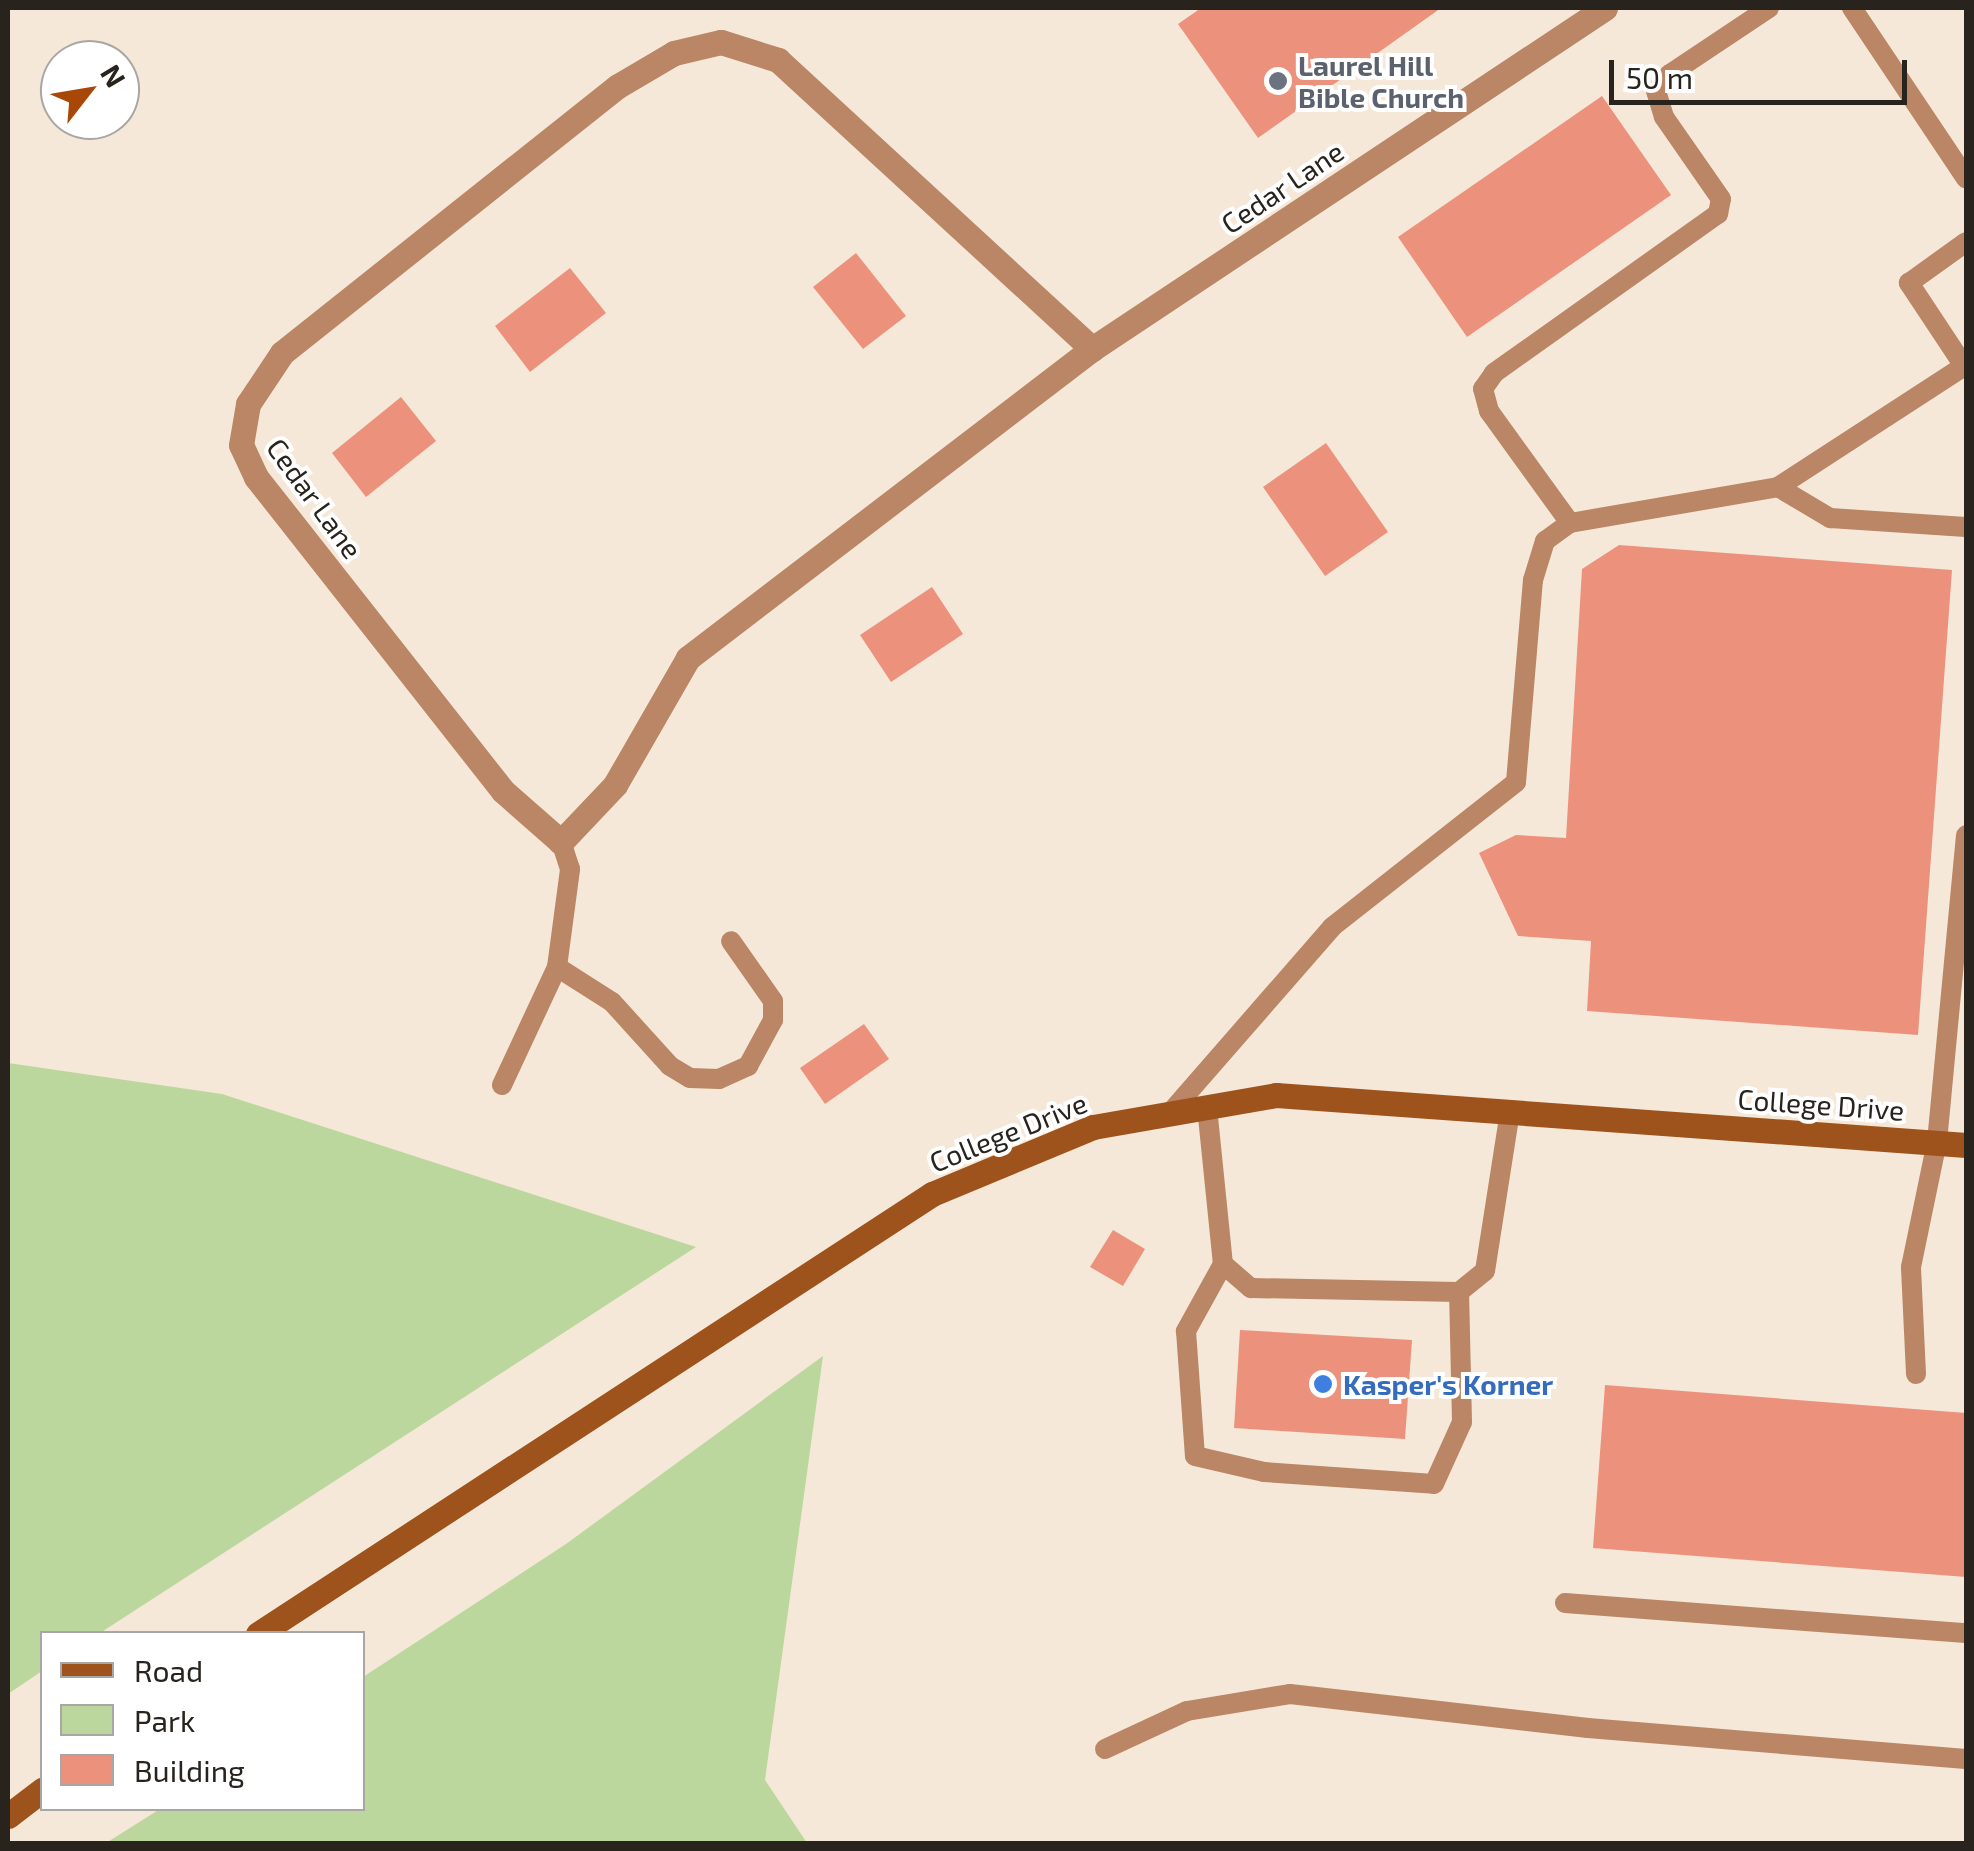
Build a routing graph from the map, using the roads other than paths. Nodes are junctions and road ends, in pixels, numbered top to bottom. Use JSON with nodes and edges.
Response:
{"nodes":[{"id":1,"x":1604,"y":8,"type":"edge"},
{"id":2,"x":1770,"y":8,"type":"edge"},
{"id":3,"x":1852,"y":8,"type":"edge"},
{"id":4,"x":1966,"y":178,"type":"edge"},
{"id":5,"x":1966,"y":242,"type":"edge"},
{"id":6,"x":1092,"y":349,"type":"junction"},
{"id":7,"x":1966,"y":365,"type":"edge"},
{"id":8,"x":1778,"y":487,"type":"junction"},
{"id":9,"x":1570,"y":522,"type":"junction"},
{"id":10,"x":1966,"y":527,"type":"edge"},
{"id":11,"x":1966,"y":835,"type":"edge"},
{"id":12,"x":561,"y":842,"type":"junction"},
{"id":13,"x":1964,"y":893,"type":"edge"},
{"id":14,"x":731,"y":941,"type":"dead end"},
{"id":15,"x":556,"y":967,"type":"junction"},
{"id":16,"x":502,"y":1086,"type":"dead end"},
{"id":17,"x":1207,"y":1107,"type":"junction"},
{"id":18,"x":1510,"y":1112,"type":"junction"},
{"id":19,"x":1170,"y":1114,"type":"junction"},
{"id":20,"x":1938,"y":1142,"type":"junction"},
{"id":21,"x":1966,"y":1145,"type":"edge"},
{"id":22,"x":1223,"y":1264,"type":"junction"},
{"id":23,"x":1460,"y":1292,"type":"junction"},
{"id":24,"x":1916,"y":1374,"type":"dead end"},
{"id":25,"x":1565,"y":1603,"type":"dead end"},
{"id":26,"x":263,"y":1631,"type":"edge"},
{"id":27,"x":1966,"y":1633,"type":"edge"},
{"id":28,"x":1105,"y":1749,"type":"dead end"},
{"id":29,"x":1966,"y":1759,"type":"edge"},
{"id":30,"x":40,"y":1792,"type":"edge"},
{"id":31,"x":8,"y":1816,"type":"edge"}],
"edges":[{"from":1,"to":6,"type":"street","name":"Cedar Lane"},
{"from":2,"to":9,"type":"lane"},
{"from":3,"to":4,"type":"lane"},
{"from":5,"to":7,"type":"lane"},
{"from":6,"to":12,"type":"street","name":"Cedar Lane"},
{"from":6,"to":12,"type":"street","name":"Cedar Lane"},
{"from":7,"to":8,"type":"lane"},
{"from":8,"to":9,"type":"lane"},
{"from":8,"to":10,"type":"lane"},
{"from":9,"to":19,"type":"lane"},
{"from":11,"to":13,"type":"lane"},
{"from":12,"to":15,"type":"lane"},
{"from":13,"to":20,"type":"lane"},
{"from":14,"to":15,"type":"lane"},
{"from":15,"to":16,"type":"lane"},
{"from":17,"to":18,"type":"main road","name":"College Drive"},
{"from":17,"to":19,"type":"main road","name":"College Drive"},
{"from":17,"to":22,"type":"lane"},
{"from":18,"to":20,"type":"main road","name":"College Drive"},
{"from":18,"to":23,"type":"lane"},
{"from":19,"to":26,"type":"main road","name":"College Drive"},
{"from":20,"to":21,"type":"main road","name":"College Drive"},
{"from":20,"to":24,"type":"lane"},
{"from":22,"to":23,"type":"lane"},
{"from":22,"to":23,"type":"lane"},
{"from":25,"to":27,"type":"lane"},
{"from":28,"to":29,"type":"lane"},
{"from":30,"to":31,"type":"main road"}]}
